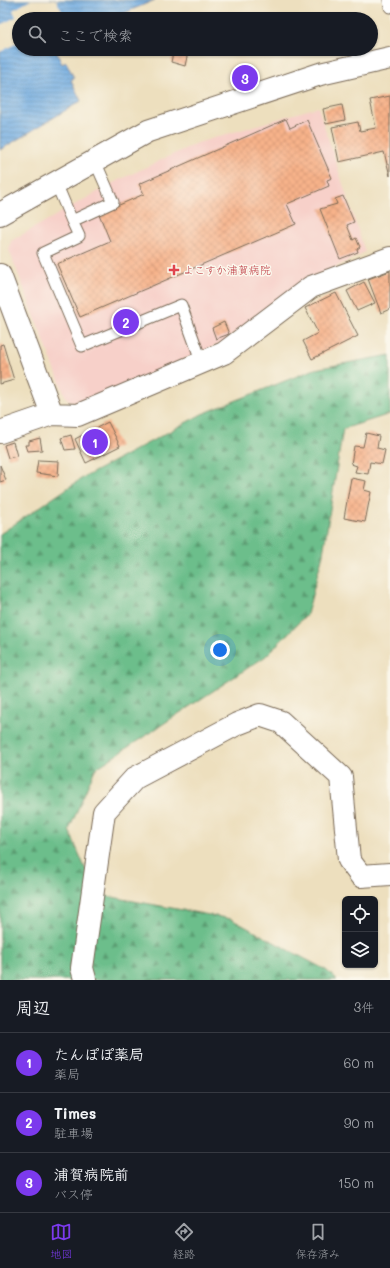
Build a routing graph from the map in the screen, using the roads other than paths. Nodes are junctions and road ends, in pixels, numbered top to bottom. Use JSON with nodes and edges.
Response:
{"nodes":[{"id":1,"x":388,"y":0,"type":"edge"},
{"id":2,"x":390,"y":7,"type":"edge"},
{"id":3,"x":390,"y":58,"type":"edge"},
{"id":4,"x":95,"y":161,"type":"junction"},
{"id":5,"x":56,"y":183,"type":"junction"},
{"id":6,"x":0,"y":214,"type":"edge"},
{"id":7,"x":72,"y":221,"type":"junction"},
{"id":8,"x":390,"y":258,"type":"edge"},
{"id":9,"x":0,"y":275,"type":"edge"},
{"id":10,"x":202,"y":363,"type":"junction"},
{"id":11,"x":52,"y":414,"type":"junction"},
{"id":12,"x":0,"y":432,"type":"edge"},
{"id":13,"x":390,"y":874,"type":"edge"},
{"id":14,"x":85,"y":979,"type":"edge"}],
"edges":[{"from":1,"to":2,"type":"lane"},
{"from":3,"to":4,"type":"street"},
{"from":4,"to":5,"type":"street"},
{"from":4,"to":7,"type":"lane"},
{"from":5,"to":6,"type":"street"},
{"from":5,"to":7,"type":"lane"},
{"from":7,"to":10,"type":"lane"},
{"from":8,"to":10,"type":"street"},
{"from":9,"to":11,"type":"street"},
{"from":10,"to":11,"type":"street"},
{"from":11,"to":12,"type":"street"},
{"from":13,"to":14,"type":"street"}]}
